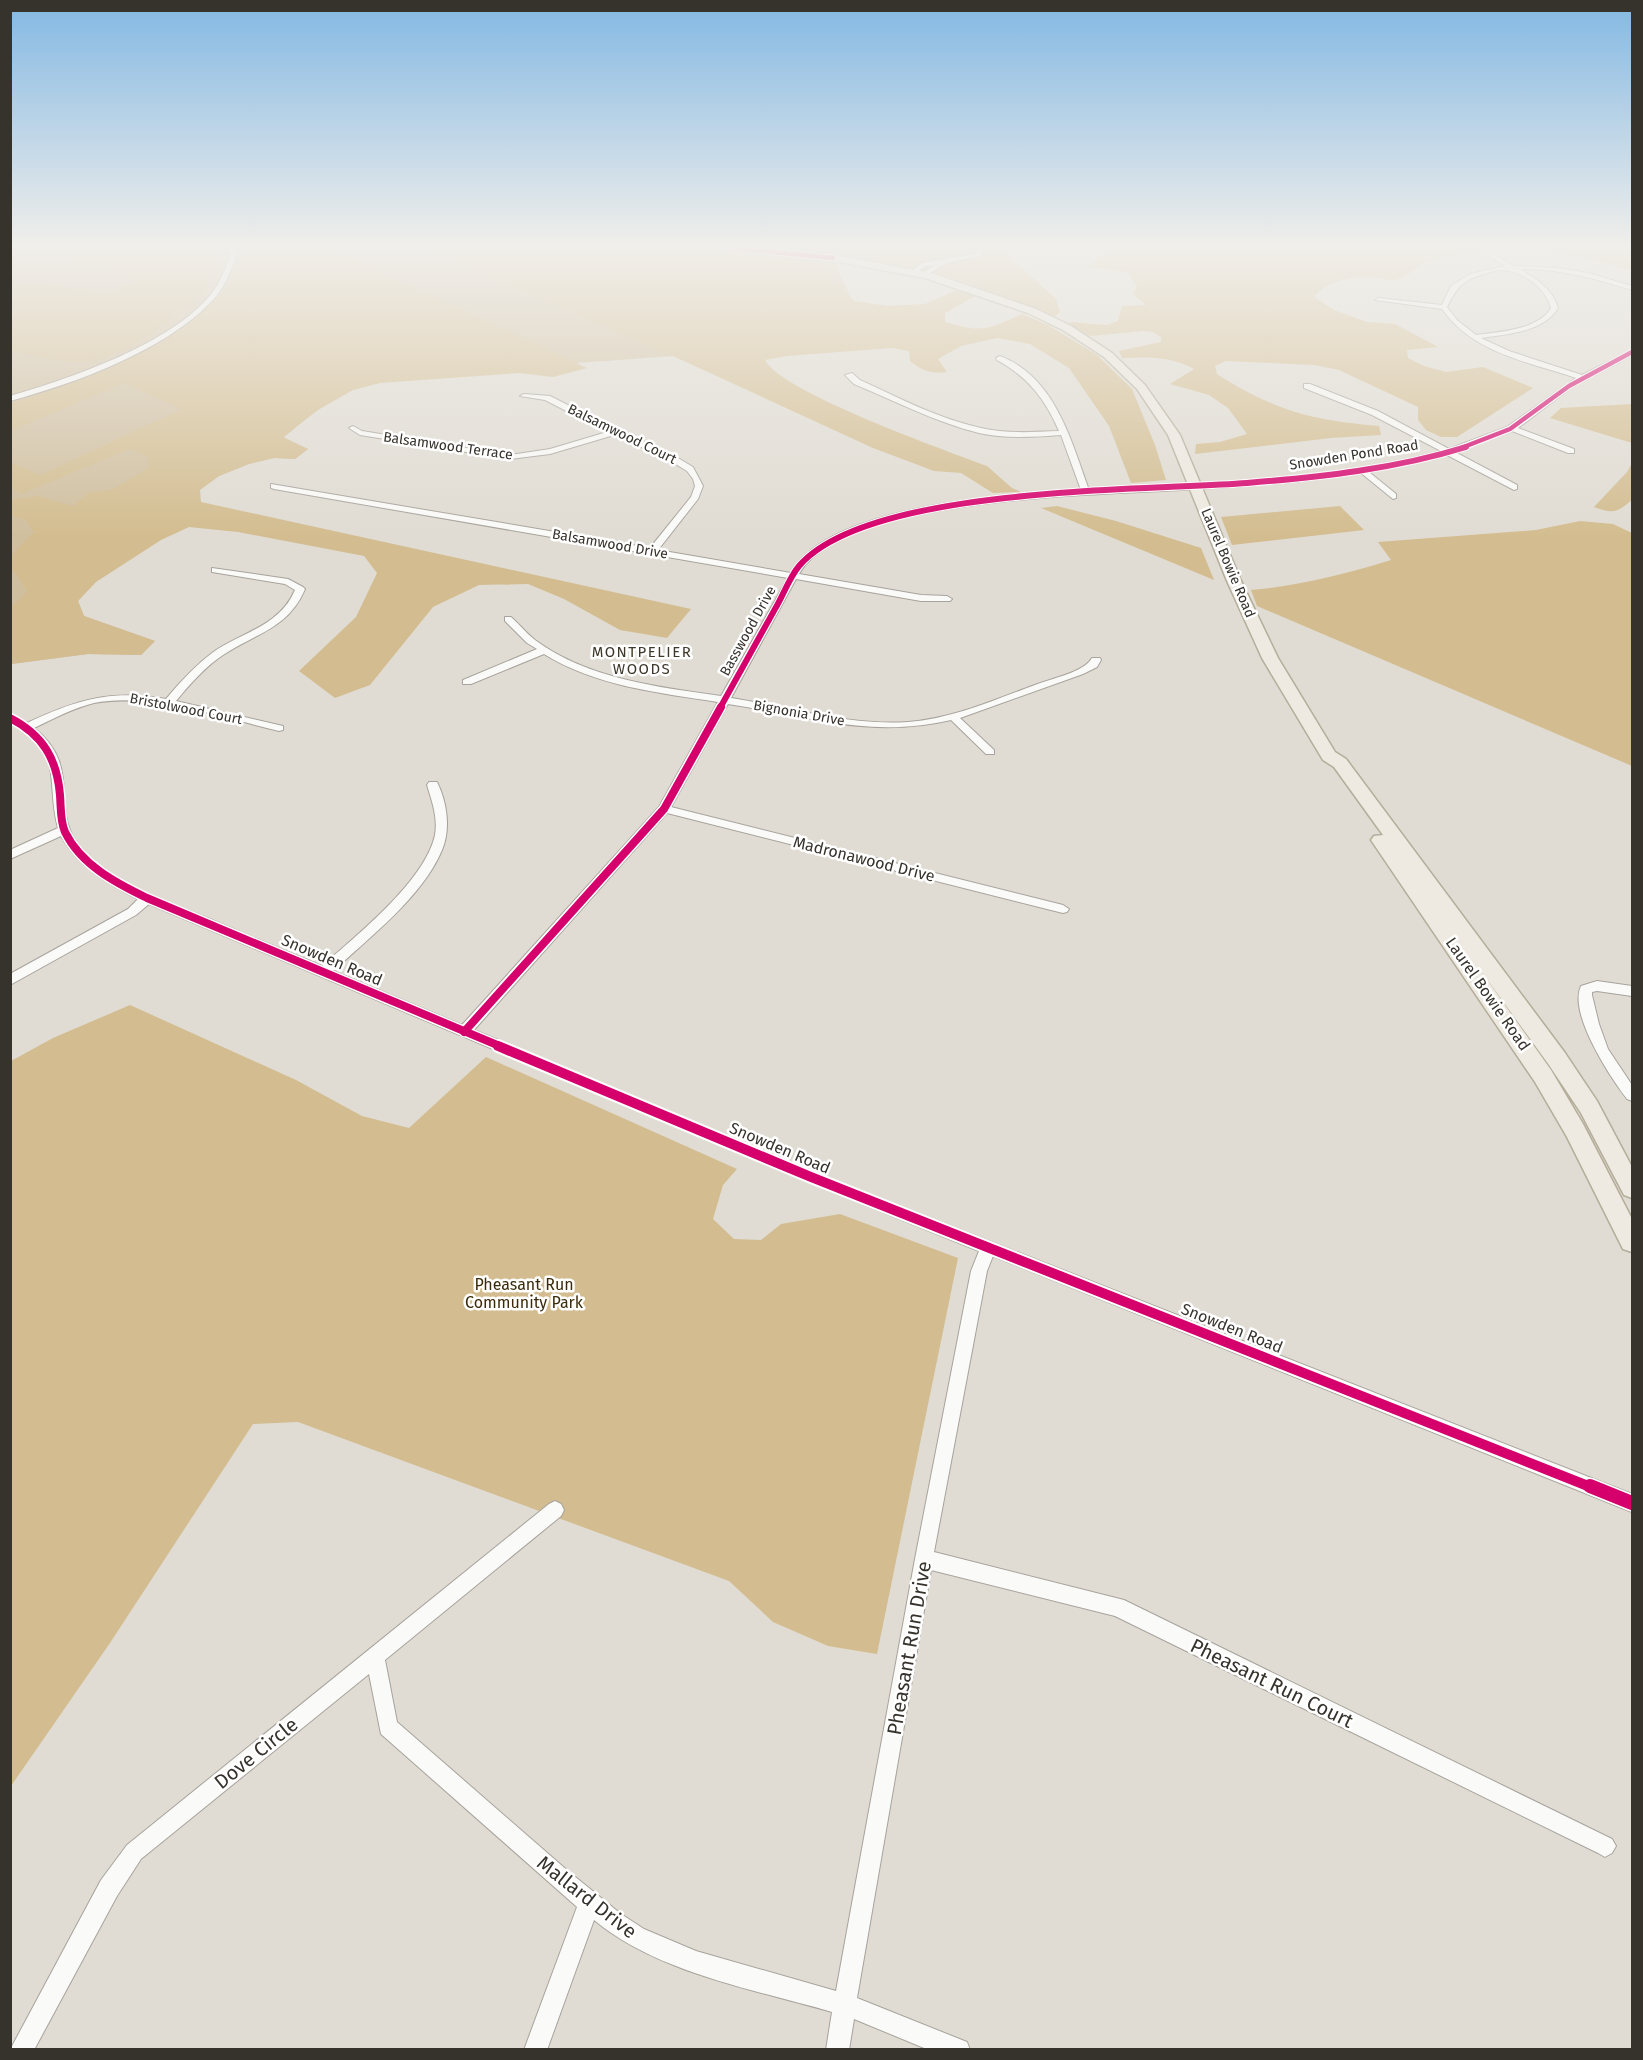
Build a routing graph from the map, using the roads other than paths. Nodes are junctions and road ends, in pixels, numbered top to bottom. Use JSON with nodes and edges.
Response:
{"nodes":[{"id":1,"x":147,"y":343,"type":"edge"},
{"id":2,"x":1090,"y":343,"type":"edge"},
{"id":3,"x":1486,"y":343,"type":"edge"},
{"id":4,"x":1632,"y":352,"type":"edge"},
{"id":5,"x":1000,"y":358,"type":"dead end"},
{"id":6,"x":849,"y":375,"type":"dead end"},
{"id":7,"x":1583,"y":378,"type":"junction"},
{"id":8,"x":1307,"y":386,"type":"dead end"},
{"id":9,"x":524,"y":396,"type":"dead end"},
{"id":10,"x":10,"y":399,"type":"edge"},
{"id":11,"x":353,"y":428,"type":"dead end"},
{"id":12,"x":1511,"y":428,"type":"junction"},
{"id":13,"x":614,"y":432,"type":"junction"},
{"id":14,"x":1063,"y":433,"type":"junction"},
{"id":15,"x":1571,"y":451,"type":"dead end"},
{"id":16,"x":1448,"y":452,"type":"junction"},
{"id":17,"x":1362,"y":470,"type":"junction"},
{"id":18,"x":274,"y":486,"type":"dead end"},
{"id":19,"x":1196,"y":487,"type":"junction"},
{"id":20,"x":1514,"y":487,"type":"dead end"},
{"id":21,"x":1086,"y":494,"type":"junction"},
{"id":22,"x":1393,"y":496,"type":"dead end"},
{"id":23,"x":651,"y":552,"type":"junction"},
{"id":24,"x":215,"y":570,"type":"dead end"},
{"id":25,"x":793,"y":576,"type":"junction"},
{"id":26,"x":947,"y":599,"type":"dead end"},
{"id":27,"x":508,"y":619,"type":"dead end"},
{"id":28,"x":544,"y":650,"type":"junction"},
{"id":29,"x":1096,"y":660,"type":"dead end"},
{"id":30,"x":467,"y":682,"type":"dead end"},
{"id":31,"x":726,"y":699,"type":"junction"},
{"id":32,"x":168,"y":703,"type":"junction"},
{"id":33,"x":953,"y":717,"type":"junction"},
{"id":34,"x":10,"y":718,"type":"edge"},
{"id":35,"x":27,"y":727,"type":"junction"},
{"id":36,"x":279,"y":728,"type":"dead end"},
{"id":37,"x":990,"y":752,"type":"dead end"},
{"id":38,"x":1329,"y":756,"type":"junction"},
{"id":39,"x":433,"y":785,"type":"dead end"},
{"id":40,"x":664,"y":809,"type":"junction"},
{"id":41,"x":64,"y":830,"type":"junction"},
{"id":42,"x":10,"y":855,"type":"edge"},
{"id":43,"x":147,"y":898,"type":"junction"},
{"id":44,"x":1063,"y":909,"type":"dead end"},
{"id":45,"x":322,"y":973,"type":"junction"},
{"id":46,"x":10,"y":980,"type":"edge"},
{"id":47,"x":1632,"y":991,"type":"edge"},
{"id":48,"x":464,"y":1032,"type":"junction"},
{"id":49,"x":1632,"y":1095,"type":"edge"},
{"id":50,"x":1632,"y":1188,"type":"edge"},
{"id":51,"x":1632,"y":1238,"type":"edge"},
{"id":52,"x":988,"y":1248,"type":"junction"},
{"id":53,"x":1632,"y":1503,"type":"edge"},
{"id":54,"x":555,"y":1510,"type":"dead end"},
{"id":55,"x":924,"y":1558,"type":"junction"},
{"id":56,"x":375,"y":1656,"type":"junction"},
{"id":57,"x":1605,"y":1846,"type":"dead end"},
{"id":58,"x":588,"y":1903,"type":"junction"},
{"id":59,"x":847,"y":2005,"type":"junction"},
{"id":60,"x":21,"y":2049,"type":"edge"},
{"id":61,"x":535,"y":2049,"type":"edge"},
{"id":62,"x":837,"y":2049,"type":"edge"},
{"id":63,"x":959,"y":2049,"type":"edge"}],
"edges":[{"from":1,"to":10,"type":"street"},
{"from":2,"to":19,"type":"main road","name":"Laurel Bowie Road"},
{"from":3,"to":7,"type":"street"},
{"from":4,"to":7,"type":"street","name":"Snowden Pond Road"},
{"from":5,"to":14,"type":"street"},
{"from":6,"to":14,"type":"street"},
{"from":7,"to":12,"type":"street","name":"Snowden Pond Road"},
{"from":8,"to":16,"type":"street"},
{"from":9,"to":13,"type":"street","name":"Balsamwood Court"},
{"from":11,"to":13,"type":"street","name":"Balsamwood Terrace"},
{"from":12,"to":15,"type":"street"},
{"from":12,"to":16,"type":"street","name":"Snowden Pond Road"},
{"from":13,"to":23,"type":"street","name":"Balsamwood Court"},
{"from":14,"to":21,"type":"street"},
{"from":16,"to":17,"type":"street","name":"Snowden Pond Road"},
{"from":16,"to":20,"type":"street"},
{"from":17,"to":19,"type":"street","name":"Snowden Pond Road"},
{"from":17,"to":22,"type":"street"},
{"from":18,"to":23,"type":"street","name":"Balsamwood Drive"},
{"from":19,"to":21,"type":"street","name":"Basswood Drive"},
{"from":19,"to":38,"type":"main road","name":"Laurel Bowie Road"},
{"from":21,"to":25,"type":"street","name":"Basswood Drive"},
{"from":23,"to":25,"type":"street","name":"Balsamwood Drive"},
{"from":24,"to":32,"type":"street"},
{"from":25,"to":26,"type":"street","name":"Balsamwood Drive"},
{"from":25,"to":31,"type":"street","name":"Basswood Drive"},
{"from":27,"to":28,"type":"street","name":"Bignonia Drive"},
{"from":28,"to":30,"type":"street"},
{"from":28,"to":31,"type":"street","name":"Bignonia Drive"},
{"from":29,"to":33,"type":"street","name":"Bignonia Drive"},
{"from":31,"to":33,"type":"street","name":"Bignonia Drive"},
{"from":31,"to":40,"type":"street","name":"Basswood Drive"},
{"from":32,"to":35,"type":"street","name":"Bristolwood Court"},
{"from":32,"to":36,"type":"street","name":"Bristolwood Court"},
{"from":33,"to":37,"type":"street"},
{"from":34,"to":35,"type":"street","name":"Snowden Road"},
{"from":35,"to":41,"type":"street","name":"Snowden Road"},
{"from":38,"to":50,"type":"main road","name":"Laurel Bowie Road"},
{"from":38,"to":51,"type":"main road","name":"Laurel Bowie Road"},
{"from":39,"to":45,"type":"street"},
{"from":40,"to":44,"type":"street","name":"Madronawood Drive"},
{"from":40,"to":48,"type":"street","name":"Basswood Drive"},
{"from":41,"to":42,"type":"street"},
{"from":41,"to":43,"type":"street","name":"Snowden Road"},
{"from":43,"to":45,"type":"street","name":"Snowden Road"},
{"from":43,"to":46,"type":"street"},
{"from":45,"to":48,"type":"street","name":"Snowden Road"},
{"from":47,"to":49,"type":"street"},
{"from":48,"to":52,"type":"street","name":"Snowden Road"},
{"from":52,"to":53,"type":"street","name":"Snowden Road"},
{"from":52,"to":55,"type":"street","name":"Pheasant Run Drive"},
{"from":54,"to":56,"type":"street","name":"Dove Circle"},
{"from":55,"to":57,"type":"street","name":"Pheasant Run Court"},
{"from":55,"to":59,"type":"street","name":"Pheasant Run Drive"},
{"from":56,"to":58,"type":"street","name":"Mallard Drive"},
{"from":56,"to":60,"type":"street","name":"Dove Circle"},
{"from":58,"to":59,"type":"street","name":"Mallard Drive"},
{"from":58,"to":61,"type":"street"},
{"from":59,"to":62,"type":"street","name":"Pheasant Run Drive"},
{"from":59,"to":63,"type":"street","name":"Mallard Drive"}]}
